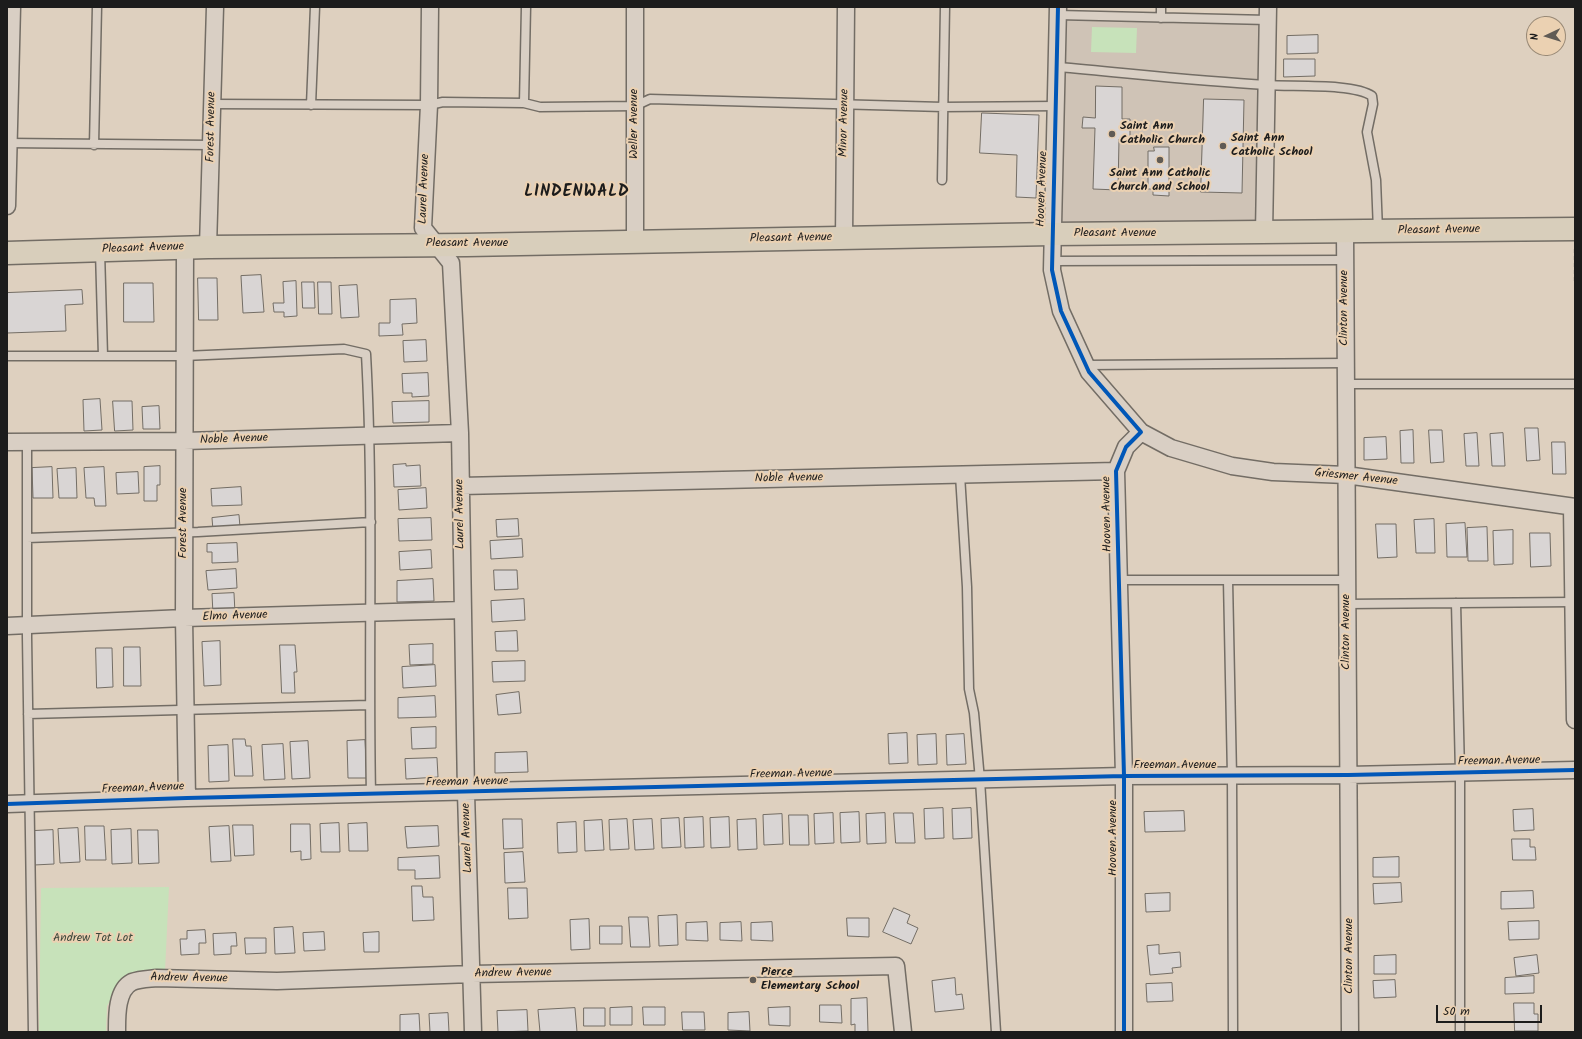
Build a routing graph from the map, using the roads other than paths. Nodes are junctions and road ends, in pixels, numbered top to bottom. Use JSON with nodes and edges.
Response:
{"nodes":[{"id":1,"x":12,"y":7,"type":"edge"},
{"id":2,"x":97,"y":7,"type":"edge"},
{"id":3,"x":215,"y":7,"type":"edge"},
{"id":4,"x":315,"y":7,"type":"edge"},
{"id":5,"x":430,"y":7,"type":"edge"},
{"id":6,"x":526,"y":7,"type":"edge"},
{"id":7,"x":636,"y":7,"type":"edge"},
{"id":8,"x":846,"y":7,"type":"edge"},
{"id":9,"x":945,"y":7,"type":"edge"},
{"id":10,"x":1161,"y":7,"type":"edge"},
{"id":11,"x":1058,"y":11,"type":"edge"},
{"id":12,"x":1268,"y":14,"type":"edge"},
{"id":13,"x":1160,"y":18,"type":"junction"},
{"id":14,"x":1058,"y":67,"type":"junction"},
{"id":15,"x":8,"y":74,"type":"edge"},
{"id":16,"x":1266,"y":86,"type":"junction"},
{"id":17,"x":524,"y":103,"type":"junction"},
{"id":18,"x":212,"y":104,"type":"junction"},
{"id":19,"x":845,"y":104,"type":"junction"},
{"id":20,"x":311,"y":105,"type":"junction"},
{"id":21,"x":429,"y":105,"type":"junction"},
{"id":22,"x":635,"y":106,"type":"junction"},
{"id":23,"x":1056,"y":106,"type":"junction"},
{"id":24,"x":943,"y":107,"type":"junction"},
{"id":25,"x":8,"y":143,"type":"edge"},
{"id":26,"x":94,"y":144,"type":"junction"},
{"id":27,"x":211,"y":145,"type":"junction"},
{"id":28,"x":942,"y":180,"type":"dead end"},
{"id":29,"x":7,"y":206,"type":"edge"},
{"id":30,"x":1575,"y":229,"type":"edge"},
{"id":31,"x":1378,"y":231,"type":"junction"},
{"id":32,"x":1345,"y":232,"type":"junction"},
{"id":33,"x":1052,"y":234,"type":"junction"},
{"id":34,"x":1264,"y":234,"type":"junction"},
{"id":35,"x":844,"y":238,"type":"junction"},
{"id":36,"x":635,"y":242,"type":"junction"},
{"id":37,"x":435,"y":244,"type":"junction"},
{"id":38,"x":185,"y":247,"type":"junction"},
{"id":39,"x":208,"y":247,"type":"junction"},
{"id":40,"x":100,"y":250,"type":"junction"},
{"id":41,"x":7,"y":253,"type":"edge"},
{"id":42,"x":1345,"y":260,"type":"junction"},
{"id":43,"x":1052,"y":261,"type":"junction"},
{"id":44,"x":7,"y":356,"type":"edge"},
{"id":45,"x":103,"y":356,"type":"junction"},
{"id":46,"x":184,"y":356,"type":"junction"},
{"id":47,"x":1346,"y":363,"type":"junction"},
{"id":48,"x":1086,"y":365,"type":"junction"},
{"id":49,"x":1346,"y":384,"type":"junction"},
{"id":50,"x":1575,"y":384,"type":"edge"},
{"id":51,"x":1141,"y":432,"type":"junction"},
{"id":52,"x":460,"y":433,"type":"junction"},
{"id":53,"x":370,"y":436,"type":"junction"},
{"id":54,"x":184,"y":441,"type":"junction"},
{"id":55,"x":7,"y":442,"type":"edge"},
{"id":56,"x":27,"y":442,"type":"junction"},
{"id":57,"x":1116,"y":471,"type":"junction"},
{"id":58,"x":960,"y":475,"type":"junction"},
{"id":59,"x":1346,"y":475,"type":"junction"},
{"id":60,"x":461,"y":486,"type":"junction"},
{"id":61,"x":1573,"y":507,"type":"edge"},
{"id":62,"x":371,"y":522,"type":"junction"},
{"id":63,"x":184,"y":532,"type":"junction"},
{"id":64,"x":27,"y":538,"type":"junction"},
{"id":65,"x":1119,"y":580,"type":"junction"},
{"id":66,"x":1228,"y":580,"type":"junction"},
{"id":67,"x":1347,"y":580,"type":"junction"},
{"id":68,"x":1573,"y":602,"type":"junction"},
{"id":69,"x":1456,"y":603,"type":"junction"},
{"id":70,"x":1347,"y":604,"type":"junction"},
{"id":71,"x":463,"y":610,"type":"junction"},
{"id":72,"x":371,"y":612,"type":"junction"},
{"id":73,"x":184,"y":618,"type":"junction"},
{"id":74,"x":7,"y":626,"type":"edge"},
{"id":75,"x":27,"y":626,"type":"junction"},
{"id":76,"x":1574,"y":637,"type":"edge"},
{"id":77,"x":369,"y":705,"type":"junction"},
{"id":78,"x":185,"y":710,"type":"junction"},
{"id":79,"x":28,"y":714,"type":"junction"},
{"id":80,"x":1575,"y":720,"type":"edge"},
{"id":81,"x":1575,"y":770,"type":"edge"},
{"id":82,"x":1460,"y":773,"type":"junction"},
{"id":83,"x":1348,"y":775,"type":"junction"},
{"id":84,"x":1124,"y":776,"type":"junction"},
{"id":85,"x":1232,"y":776,"type":"junction"},
{"id":86,"x":980,"y":780,"type":"junction"},
{"id":87,"x":466,"y":793,"type":"junction"},
{"id":88,"x":371,"y":794,"type":"junction"},
{"id":89,"x":187,"y":798,"type":"junction"},
{"id":90,"x":7,"y":804,"type":"edge"},
{"id":91,"x":29,"y":804,"type":"junction"},
{"id":92,"x":472,"y":974,"type":"junction"},
{"id":93,"x":33,"y":1032,"type":"edge"},
{"id":94,"x":118,"y":1032,"type":"edge"},
{"id":95,"x":473,"y":1032,"type":"edge"},
{"id":96,"x":903,"y":1032,"type":"edge"},
{"id":97,"x":996,"y":1032,"type":"edge"},
{"id":98,"x":1124,"y":1032,"type":"edge"},
{"id":99,"x":1233,"y":1032,"type":"edge"},
{"id":100,"x":1350,"y":1032,"type":"edge"},
{"id":101,"x":1460,"y":1032,"type":"edge"}],
"edges":[{"from":1,"to":15,"type":"street"},
{"from":2,"to":26,"type":"lane"},
{"from":3,"to":18,"type":"street","name":"Forest Avenue"},
{"from":4,"to":20,"type":"lane"},
{"from":5,"to":21,"type":"street","name":"Laurel Avenue"},
{"from":6,"to":17,"type":"lane"},
{"from":7,"to":22,"type":"street","name":"Weller Avenue"},
{"from":8,"to":19,"type":"street","name":"Minor Avenue"},
{"from":9,"to":24,"type":"lane"},
{"from":10,"to":13,"type":"lane"},
{"from":11,"to":13,"type":"lane"},
{"from":11,"to":14,"type":"street","name":"Hooven Avenue"},
{"from":12,"to":13,"type":"lane"},
{"from":12,"to":16,"type":"street"},
{"from":14,"to":16,"type":"lane"},
{"from":14,"to":23,"type":"street","name":"Hooven Avenue"},
{"from":15,"to":25,"type":"street"},
{"from":16,"to":31,"type":"lane"},
{"from":16,"to":34,"type":"street"},
{"from":17,"to":21,"type":"lane"},
{"from":17,"to":22,"type":"lane"},
{"from":18,"to":20,"type":"lane"},
{"from":18,"to":27,"type":"street","name":"Forest Avenue"},
{"from":19,"to":22,"type":"lane"},
{"from":19,"to":24,"type":"lane"},
{"from":19,"to":35,"type":"street","name":"Minor Avenue"},
{"from":20,"to":21,"type":"lane"},
{"from":21,"to":37,"type":"street","name":"Laurel Avenue"},
{"from":22,"to":36,"type":"street","name":"Weller Avenue"},
{"from":23,"to":24,"type":"lane"},
{"from":23,"to":33,"type":"street","name":"Hooven Avenue"},
{"from":24,"to":28,"type":"lane"},
{"from":25,"to":26,"type":"lane"},
{"from":25,"to":29,"type":"street"},
{"from":26,"to":27,"type":"lane"},
{"from":27,"to":39,"type":"street","name":"Forest Avenue"},
{"from":30,"to":31,"type":"main road","name":"Pleasant Avenue"},
{"from":31,"to":32,"type":"main road","name":"Pleasant Avenue"},
{"from":32,"to":34,"type":"main road","name":"Pleasant Avenue"},
{"from":32,"to":42,"type":"street","name":"Clinton Avenue"},
{"from":33,"to":34,"type":"main road","name":"Pleasant Avenue"},
{"from":33,"to":35,"type":"main road","name":"Pleasant Avenue"},
{"from":33,"to":43,"type":"street","name":"Hooven Avenue"},
{"from":35,"to":36,"type":"main road","name":"Pleasant Avenue"},
{"from":36,"to":37,"type":"main road","name":"Pleasant Avenue"},
{"from":37,"to":39,"type":"main road","name":"Pleasant Avenue"},
{"from":37,"to":52,"type":"street","name":"Laurel Avenue"},
{"from":38,"to":39,"type":"main road","name":"Pleasant Avenue"},
{"from":38,"to":40,"type":"main road","name":"Pleasant Avenue"},
{"from":38,"to":46,"type":"street","name":"Forest Avenue"},
{"from":40,"to":41,"type":"main road","name":"Pleasant Avenue"},
{"from":40,"to":45,"type":"lane"},
{"from":42,"to":43,"type":"lane"},
{"from":42,"to":47,"type":"street","name":"Clinton Avenue"},
{"from":43,"to":48,"type":"street","name":"Hooven Avenue"},
{"from":44,"to":45,"type":"lane"},
{"from":45,"to":46,"type":"lane"},
{"from":46,"to":53,"type":"lane"},
{"from":46,"to":54,"type":"street","name":"Forest Avenue"},
{"from":47,"to":48,"type":"lane"},
{"from":47,"to":49,"type":"street","name":"Clinton Avenue"},
{"from":48,"to":51,"type":"street","name":"Hooven Avenue"},
{"from":49,"to":50,"type":"lane"},
{"from":49,"to":59,"type":"street","name":"Clinton Avenue"},
{"from":51,"to":57,"type":"street","name":"Hooven Avenue"},
{"from":51,"to":59,"type":"street","name":"Griesmer Avenue"},
{"from":52,"to":53,"type":"street","name":"Noble Avenue"},
{"from":52,"to":60,"type":"street","name":"Laurel Avenue"},
{"from":53,"to":54,"type":"street","name":"Noble Avenue"},
{"from":53,"to":62,"type":"lane"},
{"from":54,"to":56,"type":"street","name":"Noble Avenue"},
{"from":54,"to":63,"type":"street","name":"Forest Avenue"},
{"from":55,"to":56,"type":"street","name":"Noble Avenue"},
{"from":56,"to":64,"type":"lane"},
{"from":57,"to":58,"type":"street","name":"Noble Avenue"},
{"from":57,"to":65,"type":"street","name":"Hooven Avenue"},
{"from":58,"to":60,"type":"street","name":"Noble Avenue"},
{"from":58,"to":86,"type":"lane"},
{"from":59,"to":61,"type":"street","name":"Griesmer Avenue"},
{"from":59,"to":67,"type":"street","name":"Clinton Avenue"},
{"from":60,"to":71,"type":"street","name":"Laurel Avenue"},
{"from":61,"to":68,"type":"street"},
{"from":62,"to":63,"type":"lane"},
{"from":62,"to":72,"type":"lane"},
{"from":63,"to":64,"type":"lane"},
{"from":63,"to":73,"type":"street","name":"Forest Avenue"},
{"from":64,"to":75,"type":"lane"},
{"from":65,"to":66,"type":"lane"},
{"from":65,"to":84,"type":"street","name":"Hooven Avenue"},
{"from":66,"to":67,"type":"lane"},
{"from":66,"to":85,"type":"lane"},
{"from":67,"to":70,"type":"street","name":"Clinton Avenue"},
{"from":68,"to":69,"type":"lane"},
{"from":68,"to":76,"type":"street"},
{"from":69,"to":70,"type":"lane"},
{"from":69,"to":82,"type":"lane"},
{"from":70,"to":83,"type":"street","name":"Clinton Avenue"},
{"from":71,"to":72,"type":"street","name":"Elmo Avenue"},
{"from":71,"to":87,"type":"street","name":"Laurel Avenue"},
{"from":72,"to":73,"type":"street","name":"Elmo Avenue"},
{"from":72,"to":77,"type":"lane"},
{"from":73,"to":75,"type":"street","name":"Elmo Avenue"},
{"from":73,"to":78,"type":"street","name":"Forest Avenue"},
{"from":74,"to":75,"type":"street","name":"Elmo Avenue"},
{"from":75,"to":79,"type":"lane"},
{"from":76,"to":80,"type":"street"},
{"from":77,"to":78,"type":"lane"},
{"from":77,"to":88,"type":"lane"},
{"from":78,"to":79,"type":"lane"},
{"from":78,"to":89,"type":"street","name":"Forest Avenue"},
{"from":79,"to":91,"type":"lane"},
{"from":81,"to":82,"type":"street","name":"Freeman Avenue"},
{"from":82,"to":83,"type":"street","name":"Freeman Avenue"},
{"from":82,"to":101,"type":"lane"},
{"from":83,"to":85,"type":"street","name":"Freeman Avenue"},
{"from":83,"to":100,"type":"street","name":"Clinton Avenue"},
{"from":84,"to":85,"type":"street","name":"Freeman Avenue"},
{"from":84,"to":86,"type":"street","name":"Freeman Avenue"},
{"from":84,"to":98,"type":"street","name":"Hooven Avenue"},
{"from":85,"to":99,"type":"lane"},
{"from":86,"to":87,"type":"street","name":"Freeman Avenue"},
{"from":86,"to":97,"type":"lane"},
{"from":87,"to":88,"type":"street","name":"Freeman Avenue"},
{"from":87,"to":92,"type":"street","name":"Laurel Avenue"},
{"from":88,"to":89,"type":"street","name":"Freeman Avenue"},
{"from":89,"to":91,"type":"street","name":"Freeman Avenue"},
{"from":90,"to":91,"type":"street","name":"Freeman Avenue"},
{"from":91,"to":93,"type":"lane"},
{"from":92,"to":94,"type":"street","name":"Andrew Avenue"},
{"from":92,"to":95,"type":"street","name":"Laurel Avenue"},
{"from":92,"to":96,"type":"street","name":"Andrew Avenue"}]}
